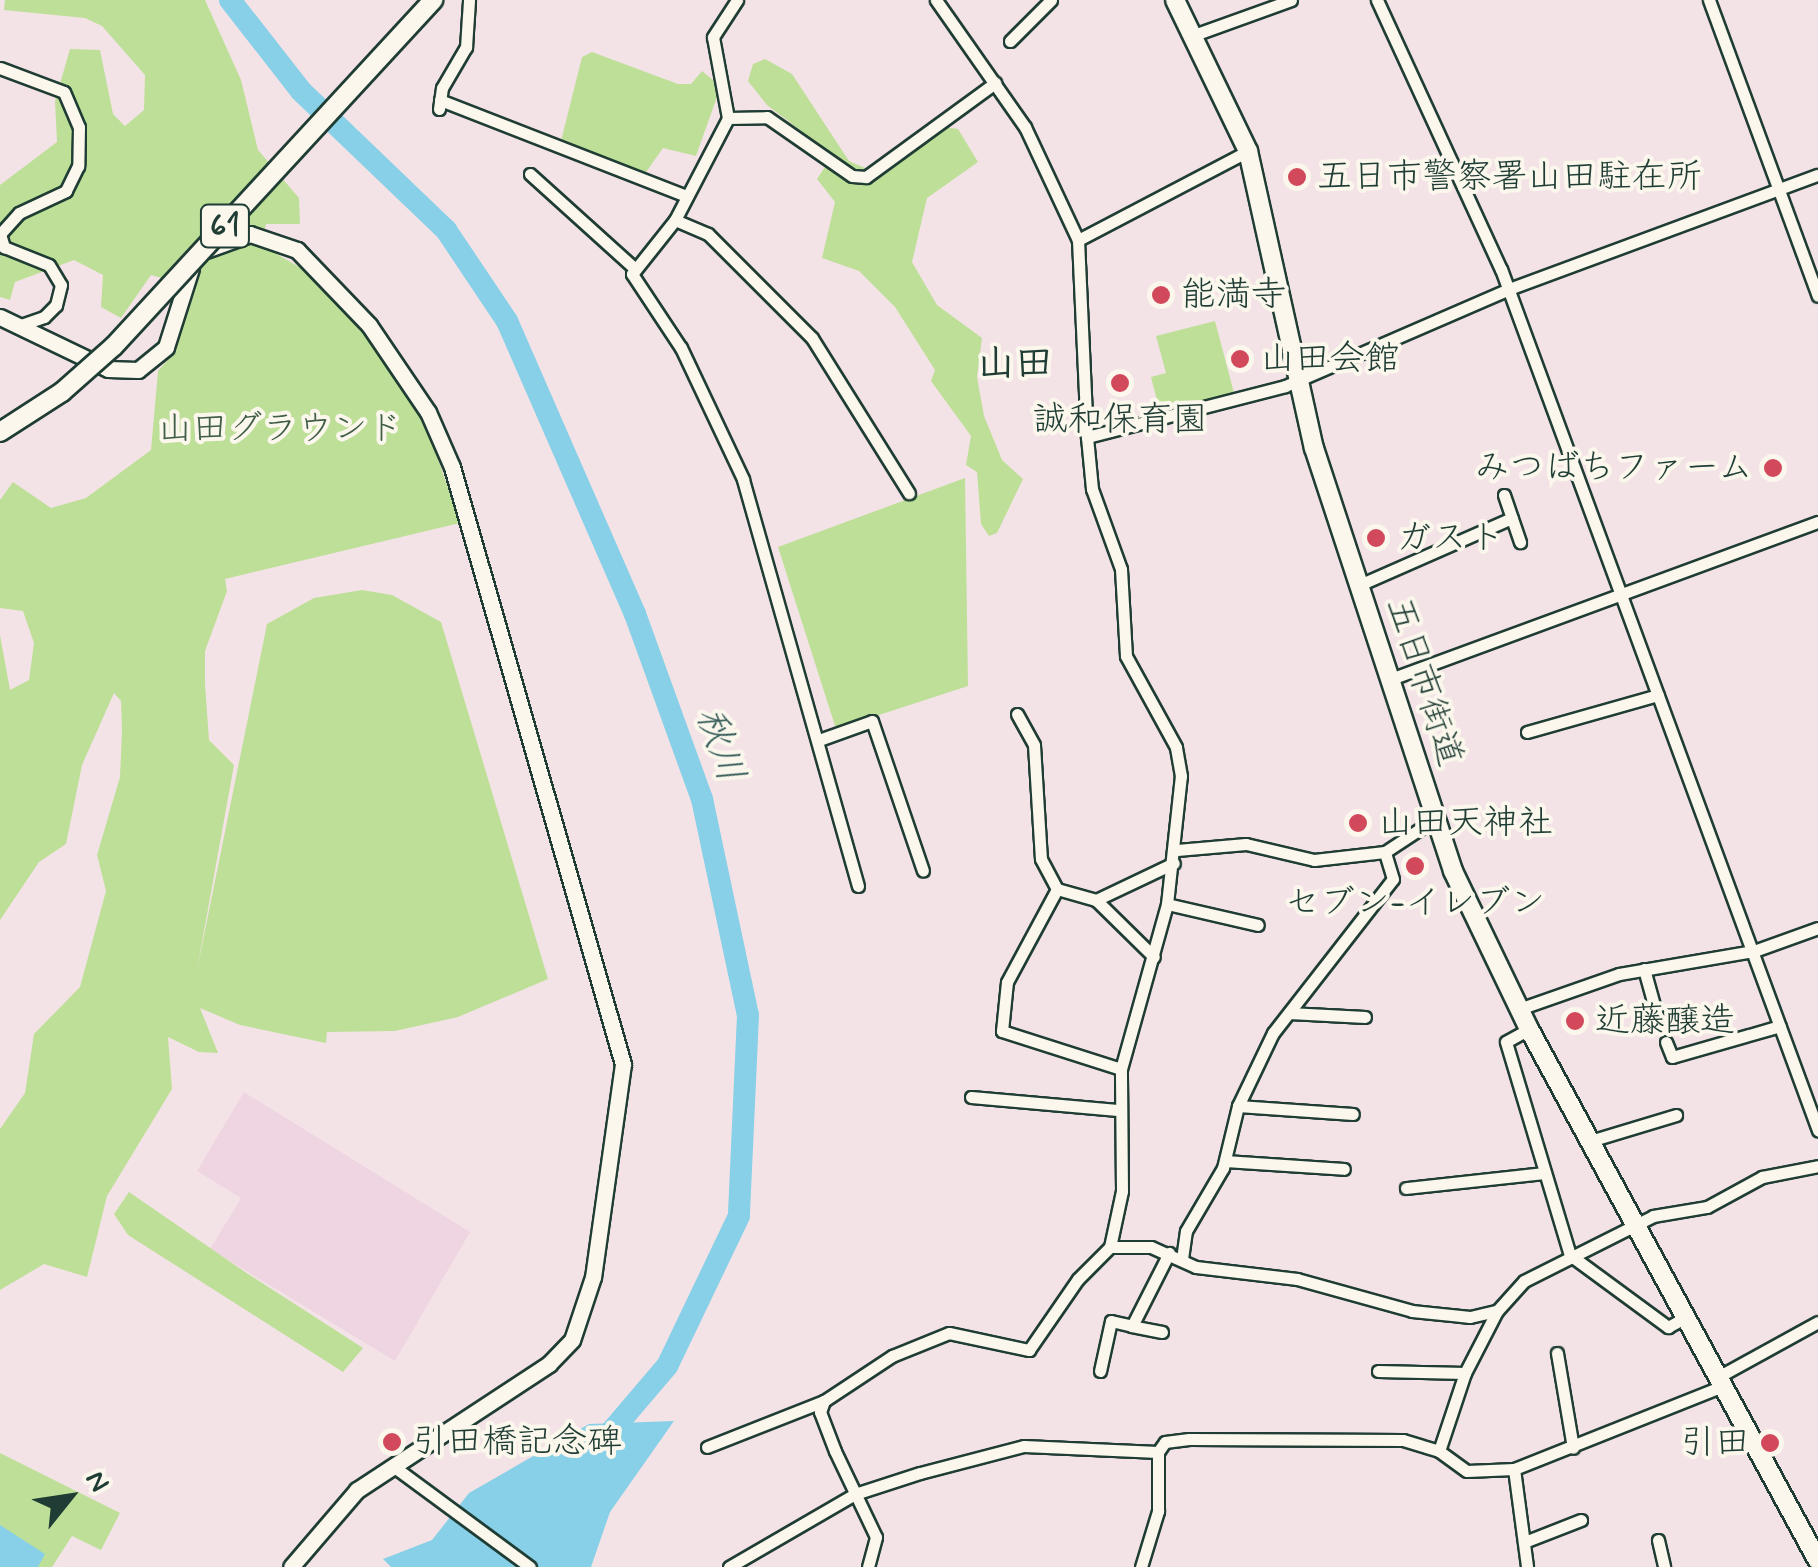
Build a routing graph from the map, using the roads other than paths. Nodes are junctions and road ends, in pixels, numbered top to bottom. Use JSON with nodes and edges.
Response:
{"nodes":[{"id":1,"x":434,"y":0,"type":"edge"},
{"id":2,"x":469,"y":0,"type":"edge"},
{"id":3,"x":738,"y":0,"type":"edge"},
{"id":4,"x":936,"y":0,"type":"edge"},
{"id":5,"x":1050,"y":0,"type":"edge"},
{"id":6,"x":1175,"y":0,"type":"edge"},
{"id":7,"x":1291,"y":0,"type":"edge"},
{"id":8,"x":1377,"y":0,"type":"edge"},
{"id":9,"x":1708,"y":0,"type":"edge"},
{"id":10,"x":1194,"y":35,"type":"junction"},
{"id":11,"x":1010,"y":41,"type":"dead end"},
{"id":12,"x":1,"y":70,"type":"edge"},
{"id":13,"x":995,"y":82,"type":"junction"},
{"id":14,"x":728,"y":118,"type":"junction"},
{"id":15,"x":1248,"y":151,"type":"junction"},
{"id":16,"x":530,"y":174,"type":"dead end"},
{"id":17,"x":1818,"y":175,"type":"edge"},
{"id":18,"x":1778,"y":190,"type":"junction"},
{"id":19,"x":686,"y":196,"type":"junction"},
{"id":20,"x":675,"y":220,"type":"junction"},
{"id":21,"x":1078,"y":240,"type":"junction"},
{"id":22,"x":635,"y":269,"type":"junction"},
{"id":23,"x":1510,"y":290,"type":"junction"},
{"id":24,"x":1818,"y":296,"type":"edge"},
{"id":25,"x":0,"y":317,"type":"edge"},
{"id":26,"x":18,"y":326,"type":"junction"},
{"id":27,"x":1295,"y":377,"type":"junction"},
{"id":28,"x":0,"y":432,"type":"edge"},
{"id":29,"x":1087,"y":437,"type":"junction"},
{"id":30,"x":910,"y":494,"type":"dead end"},
{"id":31,"x":1504,"y":496,"type":"dead end"},
{"id":32,"x":1512,"y":518,"type":"junction"},
{"id":33,"x":1818,"y":522,"type":"edge"},
{"id":34,"x":1520,"y":542,"type":"dead end"},
{"id":35,"x":1358,"y":586,"type":"junction"},
{"id":36,"x":1621,"y":595,"type":"junction"},
{"id":37,"x":1388,"y":680,"type":"junction"},
{"id":38,"x":1658,"y":694,"type":"junction"},
{"id":39,"x":1017,"y":714,"type":"dead end"},
{"id":40,"x":1527,"y":732,"type":"dead end"},
{"id":41,"x":819,"y":740,"type":"junction"},
{"id":42,"x":1435,"y":818,"type":"junction"},
{"id":43,"x":1385,"y":852,"type":"junction"},
{"id":44,"x":1176,"y":856,"type":"junction"},
{"id":45,"x":923,"y":871,"type":"dead end"},
{"id":46,"x":858,"y":886,"type":"dead end"},
{"id":47,"x":1058,"y":889,"type":"junction"},
{"id":48,"x":1096,"y":900,"type":"junction"},
{"id":49,"x":1168,"y":904,"type":"junction"},
{"id":50,"x":1258,"y":925,"type":"dead end"},
{"id":51,"x":1818,"y":928,"type":"edge"},
{"id":52,"x":1754,"y":951,"type":"junction"},
{"id":53,"x":1154,"y":956,"type":"junction"},
{"id":54,"x":1644,"y":969,"type":"junction"},
{"id":55,"x":1519,"y":1009,"type":"junction"},
{"id":56,"x":1289,"y":1013,"type":"junction"},
{"id":57,"x":1657,"y":1016,"type":"dead end"},
{"id":58,"x":1365,"y":1017,"type":"dead end"},
{"id":59,"x":1780,"y":1026,"type":"junction"},
{"id":60,"x":1529,"y":1029,"type":"junction"},
{"id":61,"x":1666,"y":1042,"type":"dead end"},
{"id":62,"x":1120,"y":1069,"type":"junction"},
{"id":63,"x":970,"y":1097,"type":"dead end"},
{"id":64,"x":1238,"y":1106,"type":"junction"},
{"id":65,"x":1117,"y":1110,"type":"junction"},
{"id":66,"x":1353,"y":1114,"type":"dead end"},
{"id":67,"x":1676,"y":1115,"type":"dead end"},
{"id":68,"x":1818,"y":1130,"type":"edge"},
{"id":69,"x":1590,"y":1141,"type":"junction"},
{"id":70,"x":1225,"y":1161,"type":"junction"},
{"id":71,"x":1818,"y":1166,"type":"edge"},
{"id":72,"x":1344,"y":1169,"type":"dead end"},
{"id":73,"x":1543,"y":1173,"type":"junction"},
{"id":74,"x":1406,"y":1188,"type":"dead end"},
{"id":75,"x":1634,"y":1224,"type":"junction"},
{"id":76,"x":1110,"y":1247,"type":"junction"},
{"id":77,"x":1168,"y":1253,"type":"junction"},
{"id":78,"x":1570,"y":1256,"type":"junction"},
{"id":79,"x":1182,"y":1259,"type":"junction"},
{"id":80,"x":1497,"y":1311,"type":"junction"},
{"id":81,"x":1686,"y":1318,"type":"junction"},
{"id":82,"x":1818,"y":1322,"type":"edge"},
{"id":83,"x":1132,"y":1326,"type":"junction"},
{"id":84,"x":1162,"y":1332,"type":"dead end"},
{"id":85,"x":1558,"y":1353,"type":"dead end"},
{"id":86,"x":1100,"y":1371,"type":"dead end"},
{"id":87,"x":1378,"y":1371,"type":"dead end"},
{"id":88,"x":1464,"y":1373,"type":"junction"},
{"id":89,"x":1721,"y":1381,"type":"junction"},
{"id":90,"x":824,"y":1401,"type":"junction"},
{"id":91,"x":707,"y":1447,"type":"dead end"},
{"id":92,"x":1573,"y":1448,"type":"junction"},
{"id":93,"x":1440,"y":1450,"type":"junction"},
{"id":94,"x":1158,"y":1452,"type":"junction"},
{"id":95,"x":1514,"y":1469,"type":"junction"},
{"id":96,"x":398,"y":1470,"type":"junction"},
{"id":97,"x":856,"y":1494,"type":"junction"},
{"id":98,"x":1581,"y":1520,"type":"dead end"},
{"id":99,"x":1658,"y":1540,"type":"dead end"},
{"id":100,"x":1528,"y":1542,"type":"junction"},
{"id":101,"x":1818,"y":1561,"type":"edge"},
{"id":102,"x":291,"y":1567,"type":"edge"},
{"id":103,"x":530,"y":1567,"type":"edge"},
{"id":104,"x":729,"y":1567,"type":"edge"},
{"id":105,"x":868,"y":1567,"type":"edge"},
{"id":106,"x":1141,"y":1567,"type":"edge"},
{"id":107,"x":1527,"y":1567,"type":"edge"},
{"id":108,"x":1664,"y":1567,"type":"edge"}],
"edges":[{"from":1,"to":28,"type":"main road","number":"61","bridge":true},
{"from":2,"to":19,"type":"street"},
{"from":3,"to":14,"type":"street"},
{"from":4,"to":13,"type":"street"},
{"from":5,"to":11,"type":"street"},
{"from":6,"to":10,"type":"main road","name":"五日市街道"},
{"from":7,"to":10,"type":"street"},
{"from":8,"to":23,"type":"street"},
{"from":9,"to":18,"type":"street"},
{"from":10,"to":15,"type":"main road","name":"五日市街道"},
{"from":12,"to":26,"type":"street"},
{"from":13,"to":14,"type":"street"},
{"from":13,"to":21,"type":"street"},
{"from":14,"to":19,"type":"street"},
{"from":15,"to":21,"type":"street"},
{"from":15,"to":27,"type":"main road","name":"五日市街道"},
{"from":16,"to":22,"type":"street"},
{"from":17,"to":18,"type":"street"},
{"from":18,"to":23,"type":"street"},
{"from":18,"to":24,"type":"street"},
{"from":19,"to":20,"type":"street"},
{"from":20,"to":22,"type":"street"},
{"from":20,"to":30,"type":"street"},
{"from":21,"to":29,"type":"street"},
{"from":22,"to":41,"type":"street"},
{"from":23,"to":27,"type":"street"},
{"from":23,"to":36,"type":"street"},
{"from":25,"to":26,"type":"street"},
{"from":26,"to":96,"type":"street"},
{"from":27,"to":29,"type":"street"},
{"from":27,"to":35,"type":"main road","name":"五日市街道"},
{"from":29,"to":44,"type":"street"},
{"from":31,"to":32,"type":"street"},
{"from":32,"to":34,"type":"street"},
{"from":32,"to":35,"type":"street"},
{"from":33,"to":36,"type":"street"},
{"from":35,"to":37,"type":"main road","name":"五日市街道"},
{"from":36,"to":37,"type":"street"},
{"from":36,"to":38,"type":"street"},
{"from":37,"to":42,"type":"main road","name":"五日市街道"},
{"from":38,"to":40,"type":"street"},
{"from":38,"to":52,"type":"street"},
{"from":39,"to":47,"type":"street"},
{"from":41,"to":45,"type":"street"},
{"from":41,"to":46,"type":"street"},
{"from":42,"to":43,"type":"street"},
{"from":42,"to":55,"type":"main road","name":"五日市街道"},
{"from":43,"to":44,"type":"street"},
{"from":43,"to":56,"type":"street"},
{"from":44,"to":48,"type":"street"},
{"from":44,"to":49,"type":"street"},
{"from":47,"to":48,"type":"street"},
{"from":47,"to":62,"type":"street"},
{"from":48,"to":53,"type":"street"},
{"from":49,"to":50,"type":"street"},
{"from":49,"to":53,"type":"street"},
{"from":51,"to":52,"type":"street"},
{"from":52,"to":54,"type":"street"},
{"from":52,"to":59,"type":"street"},
{"from":53,"to":62,"type":"street"},
{"from":54,"to":55,"type":"street"},
{"from":54,"to":57,"type":"street"},
{"from":55,"to":60,"type":"main road","name":"五日市街道"},
{"from":56,"to":58,"type":"street"},
{"from":56,"to":64,"type":"street"},
{"from":59,"to":61,"type":"street"},
{"from":59,"to":68,"type":"street"},
{"from":60,"to":69,"type":"main road","name":"五日市街道"},
{"from":60,"to":73,"type":"street"},
{"from":62,"to":65,"type":"street"},
{"from":63,"to":65,"type":"street"},
{"from":64,"to":66,"type":"street"},
{"from":64,"to":70,"type":"street"},
{"from":65,"to":76,"type":"street"},
{"from":67,"to":69,"type":"street"},
{"from":69,"to":75,"type":"main road","name":"五日市街道"},
{"from":70,"to":72,"type":"street"},
{"from":70,"to":79,"type":"street"},
{"from":71,"to":75,"type":"street"},
{"from":73,"to":74,"type":"street"},
{"from":73,"to":78,"type":"street"},
{"from":75,"to":78,"type":"street"},
{"from":75,"to":81,"type":"main road","name":"五日市街道"},
{"from":76,"to":77,"type":"street"},
{"from":76,"to":90,"type":"street"},
{"from":77,"to":79,"type":"street"},
{"from":77,"to":83,"type":"street"},
{"from":78,"to":80,"type":"street"},
{"from":78,"to":81,"type":"street"},
{"from":79,"to":80,"type":"street"},
{"from":80,"to":88,"type":"street"},
{"from":81,"to":89,"type":"main road","name":"五日市街道"},
{"from":82,"to":89,"type":"street"},
{"from":83,"to":84,"type":"street"},
{"from":83,"to":86,"type":"street"},
{"from":85,"to":92,"type":"street"},
{"from":87,"to":88,"type":"street"},
{"from":88,"to":93,"type":"street"},
{"from":89,"to":92,"type":"street"},
{"from":89,"to":101,"type":"main road","name":"五日市街道"},
{"from":90,"to":91,"type":"street"},
{"from":90,"to":97,"type":"street"},
{"from":92,"to":95,"type":"street"},
{"from":93,"to":94,"type":"street"},
{"from":93,"to":95,"type":"street"},
{"from":94,"to":97,"type":"street"},
{"from":94,"to":106,"type":"street"},
{"from":95,"to":100,"type":"street"},
{"from":96,"to":102,"type":"street"},
{"from":96,"to":103,"type":"street"},
{"from":97,"to":104,"type":"street"},
{"from":97,"to":105,"type":"street"},
{"from":98,"to":100,"type":"street"},
{"from":99,"to":108,"type":"street"},
{"from":100,"to":107,"type":"street"}]}
